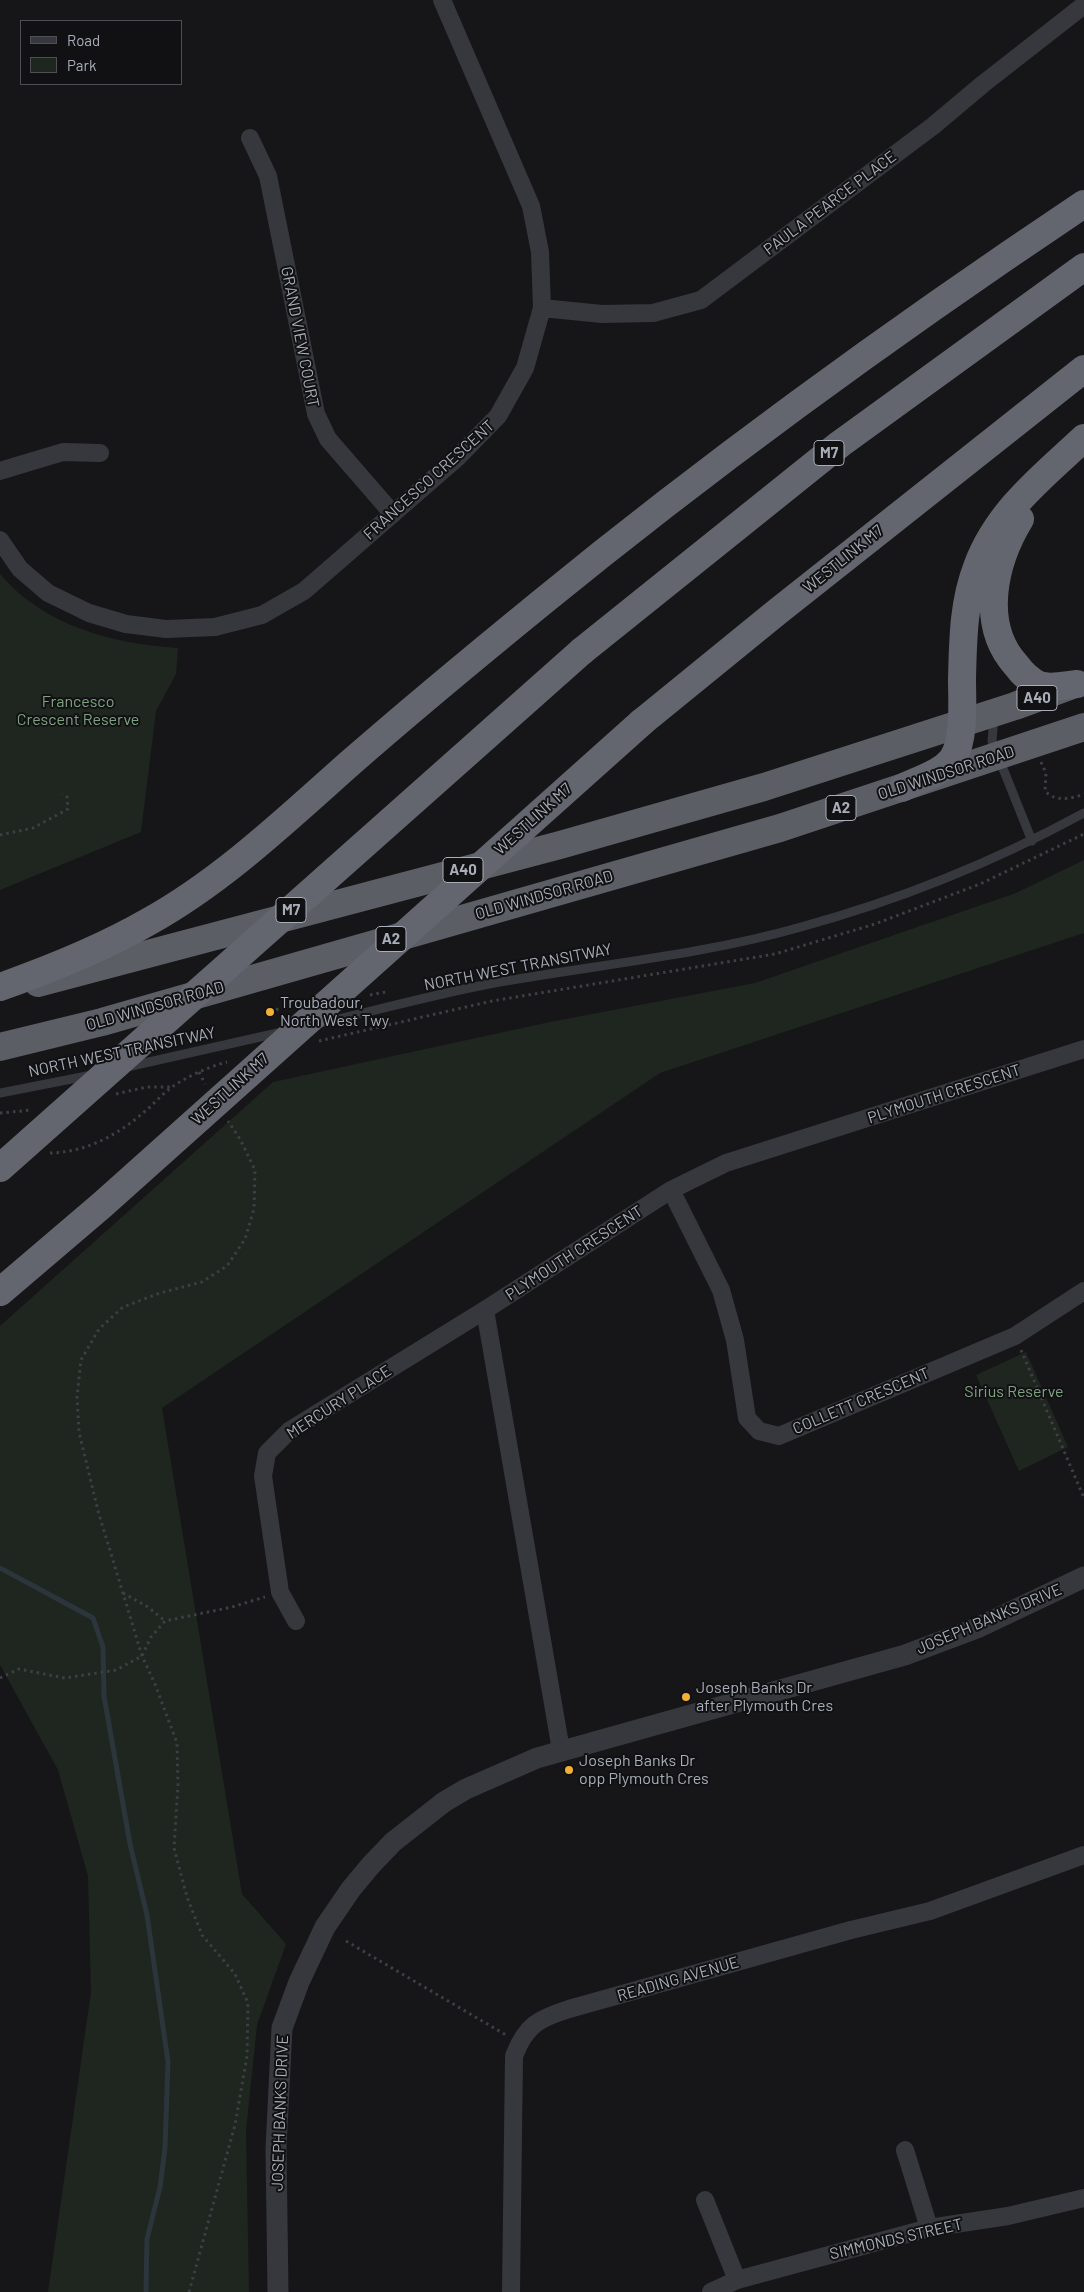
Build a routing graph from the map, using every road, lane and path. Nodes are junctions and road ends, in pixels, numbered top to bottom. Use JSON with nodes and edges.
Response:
{"nodes":[{"id":1,"x":442,"y":0,"type":"edge"},
{"id":2,"x":1084,"y":5,"type":"edge"},
{"id":3,"x":250,"y":138,"type":"dead end"},
{"id":4,"x":1084,"y":204,"type":"edge"},
{"id":5,"x":1084,"y":267,"type":"edge"},
{"id":6,"x":542,"y":308,"type":"junction"},
{"id":7,"x":1084,"y":369,"type":"edge"},
{"id":8,"x":1084,"y":438,"type":"edge"},
{"id":9,"x":1084,"y":444,"type":"edge"},
{"id":10,"x":100,"y":453,"type":"dead end"},
{"id":11,"x":0,"y":471,"type":"edge"},
{"id":12,"x":393,"y":514,"type":"junction"},
{"id":13,"x":0,"y":540,"type":"edge"},
{"id":14,"x":1081,"y":682,"type":"edge"},
{"id":15,"x":997,"y":712,"type":"junction"},
{"id":16,"x":962,"y":723,"type":"junction"},
{"id":17,"x":1084,"y":727,"type":"edge"},
{"id":18,"x":999,"y":755,"type":"junction"},
{"id":19,"x":1046,"y":774,"type":"dead end"},
{"id":20,"x":902,"y":788,"type":"junction"},
{"id":21,"x":62,"y":794,"type":"dead end"},
{"id":22,"x":1084,"y":794,"type":"edge"},
{"id":23,"x":1084,"y":814,"type":"edge"},
{"id":24,"x":1084,"y":834,"type":"edge"},
{"id":25,"x":0,"y":835,"type":"edge"},
{"id":26,"x":1032,"y":841,"type":"junction"},
{"id":27,"x":0,"y":987,"type":"edge"},
{"id":28,"x":0,"y":993,"type":"edge"},
{"id":29,"x":311,"y":1042,"type":"dead end"},
{"id":30,"x":0,"y":1048,"type":"edge"},
{"id":31,"x":1084,"y":1049,"type":"edge"},
{"id":32,"x":234,"y":1061,"type":"dead end"},
{"id":33,"x":199,"y":1072,"type":"junction"},
{"id":34,"x":206,"y":1086,"type":"dead end"},
{"id":35,"x":0,"y":1093,"type":"edge"},
{"id":36,"x":226,"y":1116,"type":"dead end"},
{"id":37,"x":44,"y":1153,"type":"dead end"},
{"id":38,"x":0,"y":1168,"type":"edge"},
{"id":39,"x":672,"y":1190,"type":"junction"},
{"id":40,"x":1084,"y":1291,"type":"edge"},
{"id":41,"x":0,"y":1292,"type":"edge"},
{"id":42,"x":485,"y":1310,"type":"junction"},
{"id":43,"x":1015,"y":1336,"type":"junction"},
{"id":44,"x":1084,"y":1498,"type":"edge"},
{"id":45,"x":1084,"y":1577,"type":"edge"},
{"id":46,"x":280,"y":1592,"type":"junction"},
{"id":47,"x":123,"y":1593,"type":"junction"},
{"id":48,"x":165,"y":1621,"type":"junction"},
{"id":49,"x":296,"y":1621,"type":"dead end"},
{"id":50,"x":142,"y":1656,"type":"junction"},
{"id":51,"x":0,"y":1678,"type":"edge"},
{"id":52,"x":561,"y":1750,"type":"junction"},
{"id":53,"x":1084,"y":1855,"type":"edge"},
{"id":54,"x":346,"y":1941,"type":"dead end"},
{"id":55,"x":519,"y":2043,"type":"junction"},
{"id":56,"x":905,"y":2150,"type":"dead end"},
{"id":57,"x":1084,"y":2198,"type":"edge"},
{"id":58,"x":705,"y":2200,"type":"dead end"},
{"id":59,"x":928,"y":2228,"type":"junction"},
{"id":60,"x":737,"y":2280,"type":"junction"},
{"id":61,"x":189,"y":2292,"type":"edge"},
{"id":62,"x":278,"y":2292,"type":"edge"},
{"id":63,"x":511,"y":2292,"type":"edge"},
{"id":64,"x":711,"y":2292,"type":"edge"}],
"edges":[{"from":1,"to":6,"type":"street","name":"FRANCESCO CRESCENT"},
{"from":2,"to":6,"type":"street","name":"PAULA PEARCE PLACE"},
{"from":3,"to":12,"type":"street","name":"GRAND VIEW COURT"},
{"from":4,"to":27,"type":"highway"},
{"from":5,"to":38,"type":"highway","number":"M7","bridge":true},
{"from":6,"to":12,"type":"street","name":"FRANCESCO CRESCENT"},
{"from":7,"to":41,"type":"highway","name":"WESTLINK M7","bridge":true},
{"from":8,"to":16,"type":"highway"},
{"from":9,"to":14,"type":"highway"},
{"from":10,"to":11,"type":"street"},
{"from":12,"to":13,"type":"street","name":"FRANCESCO CRESCENT"},
{"from":14,"to":15,"type":"highway","number":"A40"},
{"from":15,"to":16,"type":"highway","number":"A40"},
{"from":15,"to":18,"type":"lane"},
{"from":16,"to":20,"type":"highway"},
{"from":16,"to":28,"type":"highway","number":"A40"},
{"from":17,"to":18,"type":"highway","name":"OLD WINDSOR ROAD","number":"A2"},
{"from":18,"to":20,"type":"highway","name":"OLD WINDSOR ROAD","number":"A2"},
{"from":18,"to":26,"type":"lane"},
{"from":19,"to":22,"type":"path"},
{"from":20,"to":30,"type":"highway","name":"OLD WINDSOR ROAD","number":"A2"},
{"from":21,"to":25,"type":"path"},
{"from":23,"to":26,"type":"lane","name":"NORTH WEST TRANSITWAY"},
{"from":24,"to":29,"type":"path"},
{"from":26,"to":35,"type":"lane","name":"NORTH WEST TRANSITWAY"},
{"from":31,"to":39,"type":"street","name":"PLYMOUTH CRESCENT"},
{"from":32,"to":33,"type":"path"},
{"from":33,"to":34,"type":"path"},
{"from":33,"to":37,"type":"path"},
{"from":36,"to":47,"type":"path"},
{"from":39,"to":42,"type":"street","name":"PLYMOUTH CRESCENT"},
{"from":39,"to":43,"type":"street","name":"COLLETT CRESCENT"},
{"from":40,"to":43,"type":"street","name":"COLLETT CRESCENT"},
{"from":42,"to":46,"type":"street","name":"MERCURY PLACE"},
{"from":42,"to":52,"type":"street"},
{"from":43,"to":44,"type":"path"},
{"from":45,"to":52,"type":"street","name":"JOSEPH BANKS DRIVE"},
{"from":46,"to":48,"type":"path"},
{"from":46,"to":49,"type":"street","name":"MERCURY PLACE"},
{"from":47,"to":48,"type":"path"},
{"from":47,"to":50,"type":"path"},
{"from":48,"to":50,"type":"path"},
{"from":50,"to":51,"type":"path"},
{"from":50,"to":61,"type":"path"},
{"from":52,"to":62,"type":"street","name":"JOSEPH BANKS DRIVE"},
{"from":53,"to":55,"type":"street","name":"READING AVENUE"},
{"from":54,"to":55,"type":"path"},
{"from":55,"to":63,"type":"street","name":"READING AVENUE"},
{"from":56,"to":59,"type":"street"},
{"from":57,"to":59,"type":"street","name":"SIMMONDS STREET"},
{"from":58,"to":60,"type":"street"},
{"from":59,"to":60,"type":"street","name":"SIMMONDS STREET"},
{"from":60,"to":64,"type":"street","name":"SIMMONDS STREET"}]}
